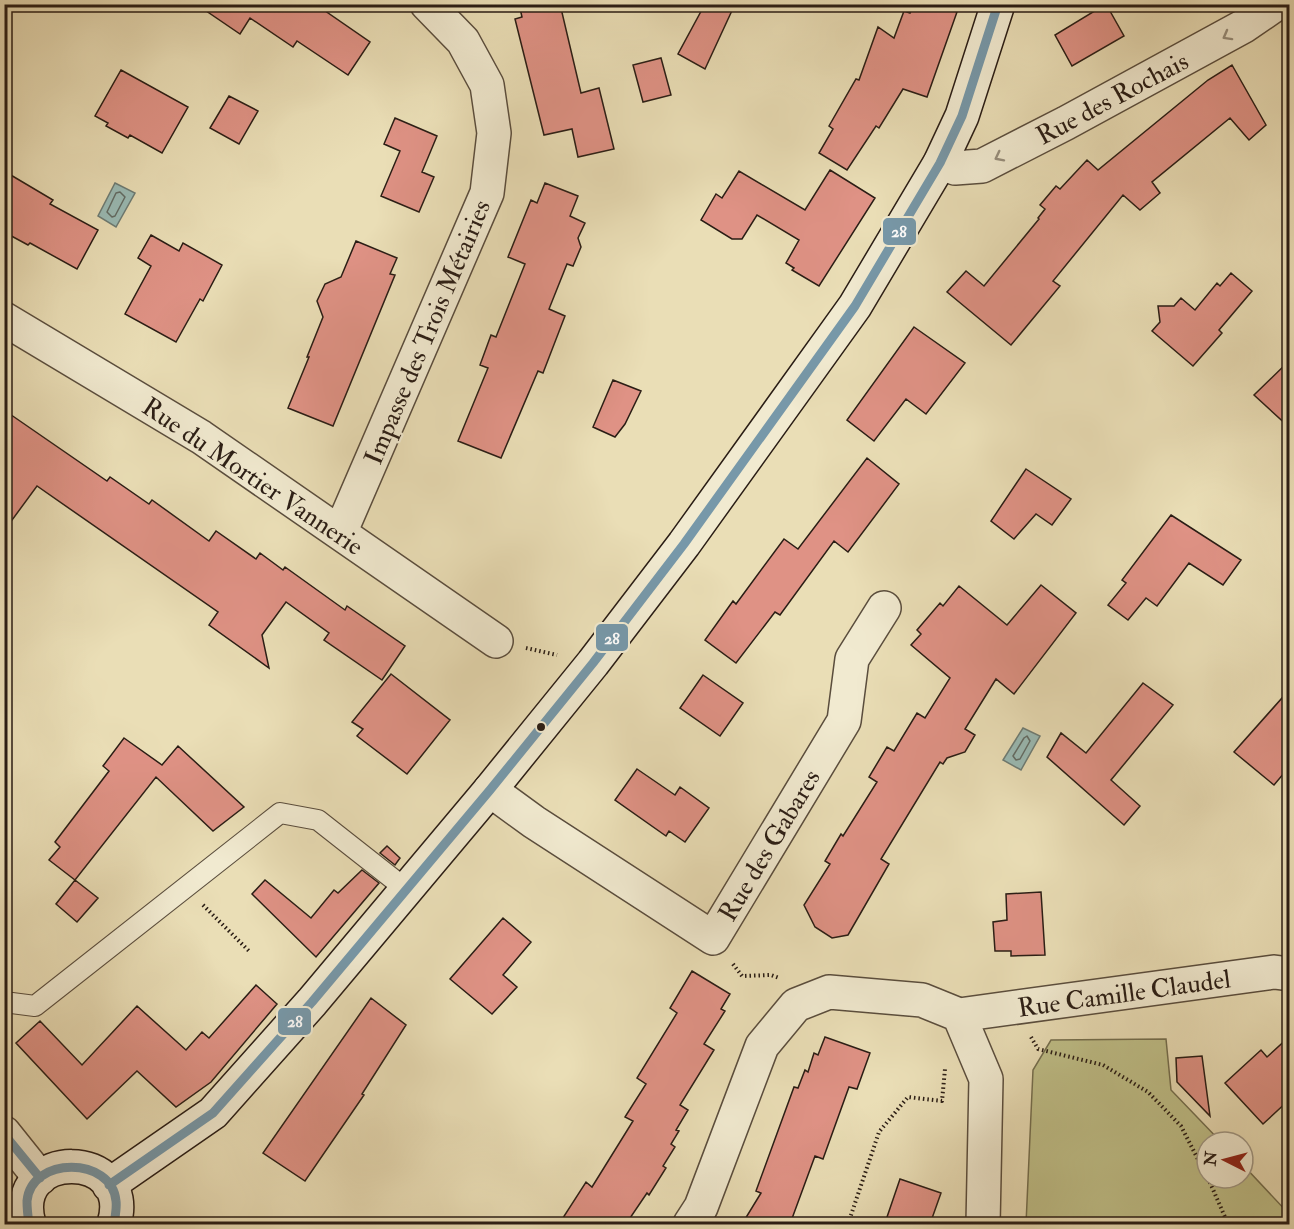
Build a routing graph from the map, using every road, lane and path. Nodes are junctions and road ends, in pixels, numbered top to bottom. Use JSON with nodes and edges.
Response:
{"nodes":[{"id":1,"x":427,"y":4,"type":"edge"},
{"id":2,"x":998,"y":4,"type":"edge"},
{"id":3,"x":1276,"y":4,"type":"edge"},
{"id":4,"x":940,"y":163,"type":"junction"},
{"id":5,"x":4,"y":319,"type":"edge"},
{"id":6,"x":340,"y":533,"type":"junction"},
{"id":7,"x":884,"y":608,"type":"dead end"},
{"id":8,"x":496,"y":641,"type":"joint"},
{"id":9,"x":593,"y":663,"type":"junction"},
{"id":10,"x":490,"y":790,"type":"junction"},
{"id":11,"x":186,"y":887,"type":"junction"},
{"id":12,"x":407,"y":890,"type":"junction"},
{"id":13,"x":712,"y":938,"type":"junction"},
{"id":14,"x":250,"y":952,"type":"dead end"},
{"id":15,"x":1290,"y":974,"type":"edge"},
{"id":16,"x":4,"y":1002,"type":"edge"},
{"id":17,"x":804,"y":1002,"type":"junction"},
{"id":18,"x":1016,"y":1008,"type":"junction"},
{"id":19,"x":959,"y":1015,"type":"junction"},
{"id":20,"x":974,"y":1050,"type":"junction"},
{"id":21,"x":4,"y":1133,"type":"edge"},
{"id":22,"x":1195,"y":1154,"type":"edge"},
{"id":23,"x":40,"y":1178,"type":"junction"},
{"id":24,"x":109,"y":1185,"type":"junction"},
{"id":25,"x":1213,"y":1190,"type":"edge"},
{"id":26,"x":29,"y":1224,"type":"edge"},
{"id":27,"x":114,"y":1224,"type":"edge"},
{"id":28,"x":690,"y":1224,"type":"edge"},
{"id":29,"x":848,"y":1224,"type":"edge"},
{"id":30,"x":983,"y":1224,"type":"edge"},
{"id":31,"x":1228,"y":1224,"type":"edge"}],
"edges":[{"from":1,"to":6,"type":"street","name":"Impasse des Trois Métairies"},
{"from":2,"to":4,"type":"street"},
{"from":3,"to":4,"type":"street","name":"Rue des Rochais","one_way":true},
{"from":4,"to":9,"type":"street"},
{"from":5,"to":6,"type":"street","name":"Rue du Mortier Vannerie"},
{"from":6,"to":8,"type":"street","name":"Rue du Mortier Vannerie"},
{"from":7,"to":13,"type":"street","name":"Rue des Gabares"},
{"from":8,"to":9,"type":"path"},
{"from":9,"to":10,"type":"street"},
{"from":10,"to":12,"type":"street"},
{"from":10,"to":13,"type":"street","name":"Rue des Gabares"},
{"from":11,"to":12,"type":"lane"},
{"from":11,"to":14,"type":"path"},
{"from":11,"to":16,"type":"lane"},
{"from":12,"to":24,"type":"street"},
{"from":13,"to":17,"type":"path"},
{"from":15,"to":18,"type":"street","name":"Rue Camille Claudel"},
{"from":17,"to":19,"type":"street"},
{"from":17,"to":28,"type":"street"},
{"from":18,"to":19,"type":"street","name":"Rue Camille Claudel"},
{"from":18,"to":22,"type":"path"},
{"from":19,"to":20,"type":"street"},
{"from":20,"to":29,"type":"path"},
{"from":20,"to":30,"type":"street"},
{"from":21,"to":23,"type":"street"},
{"from":23,"to":24,"type":"street"},
{"from":23,"to":26,"type":"street"},
{"from":24,"to":27,"type":"street"},
{"from":25,"to":31,"type":"path"}]}
